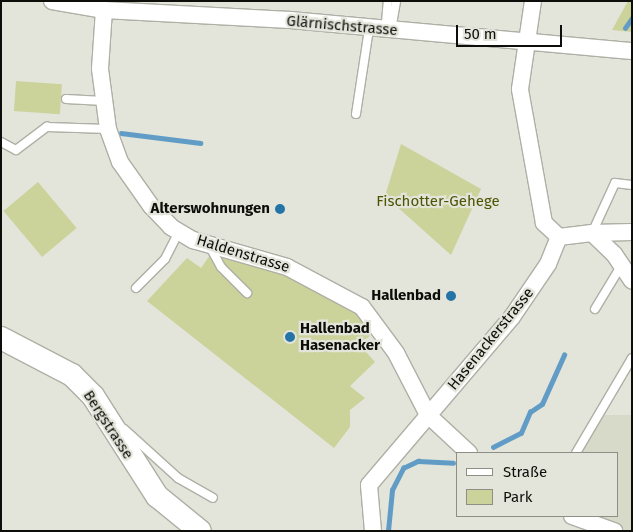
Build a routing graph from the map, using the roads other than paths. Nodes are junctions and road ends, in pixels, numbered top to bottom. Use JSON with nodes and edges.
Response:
{"nodes":[{"id":1,"x":52,"y":1,"type":"edge"},
{"id":2,"x":388,"y":1,"type":"edge"},
{"id":3,"x":396,"y":1,"type":"edge"},
{"id":4,"x":533,"y":1,"type":"edge"},
{"id":5,"x":104,"y":10,"type":"junction"},
{"id":6,"x":388,"y":26,"type":"junction"},
{"id":7,"x":369,"y":29,"type":"junction"},
{"id":8,"x":524,"y":43,"type":"junction"},
{"id":9,"x":632,"y":50,"type":"edge"},
{"id":10,"x":66,"y":100,"type":"dead end"},
{"id":11,"x":104,"y":100,"type":"junction"},
{"id":12,"x":356,"y":114,"type":"dead end"},
{"id":13,"x":108,"y":129,"type":"junction"},
{"id":14,"x":1,"y":142,"type":"edge"},
{"id":15,"x":632,"y":185,"type":"edge"},
{"id":16,"x":179,"y":232,"type":"junction"},
{"id":17,"x":632,"y":232,"type":"edge"},
{"id":18,"x":592,"y":233,"type":"junction"},
{"id":19,"x":559,"y":237,"type":"junction"},
{"id":20,"x":209,"y":246,"type":"junction"},
{"id":21,"x":622,"y":264,"type":"junction"},
{"id":22,"x":632,"y":282,"type":"edge"},
{"id":23,"x":136,"y":288,"type":"dead end"},
{"id":24,"x":247,"y":293,"type":"dead end"},
{"id":25,"x":595,"y":309,"type":"dead end"},
{"id":26,"x":1,"y":338,"type":"edge"},
{"id":27,"x":632,"y":358,"type":"edge"},
{"id":28,"x":428,"y":416,"type":"junction"},
{"id":29,"x":111,"y":426,"type":"junction"},
{"id":30,"x":468,"y":452,"type":"edge"},
{"id":31,"x":577,"y":452,"type":"edge"},
{"id":32,"x":213,"y":498,"type":"dead end"},
{"id":33,"x":575,"y":517,"type":"edge"},
{"id":34,"x":200,"y":531,"type":"edge"},
{"id":35,"x":373,"y":531,"type":"edge"},
{"id":36,"x":614,"y":531,"type":"edge"}],
"edges":[{"from":1,"to":5,"type":"street","name":"Glärnischstrasse"},
{"from":2,"to":6,"type":"lane"},
{"from":3,"to":6,"type":"lane"},
{"from":4,"to":8,"type":"street"},
{"from":5,"to":7,"type":"street","name":"Glärnischstrasse"},
{"from":5,"to":11,"type":"street","name":"Haldenstrasse"},
{"from":6,"to":7,"type":"street","name":"Glärnischstrasse"},
{"from":6,"to":8,"type":"street","name":"Glärnischstrasse"},
{"from":7,"to":12,"type":"lane"},
{"from":8,"to":9,"type":"street","name":"Glärnischstrasse"},
{"from":8,"to":19,"type":"street"},
{"from":10,"to":11,"type":"lane"},
{"from":11,"to":13,"type":"street","name":"Haldenstrasse"},
{"from":13,"to":14,"type":"lane"},
{"from":13,"to":16,"type":"street","name":"Haldenstrasse"},
{"from":15,"to":18,"type":"lane"},
{"from":16,"to":20,"type":"street","name":"Haldenstrasse"},
{"from":16,"to":23,"type":"lane"},
{"from":17,"to":18,"type":"street"},
{"from":18,"to":19,"type":"street"},
{"from":18,"to":21,"type":"street"},
{"from":19,"to":28,"type":"street","name":"Hasenackerstrasse"},
{"from":20,"to":24,"type":"lane"},
{"from":20,"to":28,"type":"street","name":"Haldenstrasse"},
{"from":21,"to":22,"type":"street"},
{"from":21,"to":25,"type":"lane"},
{"from":26,"to":29,"type":"street","name":"Bergstrasse"},
{"from":27,"to":31,"type":"lane"},
{"from":28,"to":30,"type":"street","name":"Haldenstrasse"},
{"from":28,"to":35,"type":"street","name":"Hasenackerstrasse"},
{"from":29,"to":32,"type":"lane"},
{"from":29,"to":34,"type":"street","name":"Bergstrasse"},
{"from":33,"to":36,"type":"street"}]}
